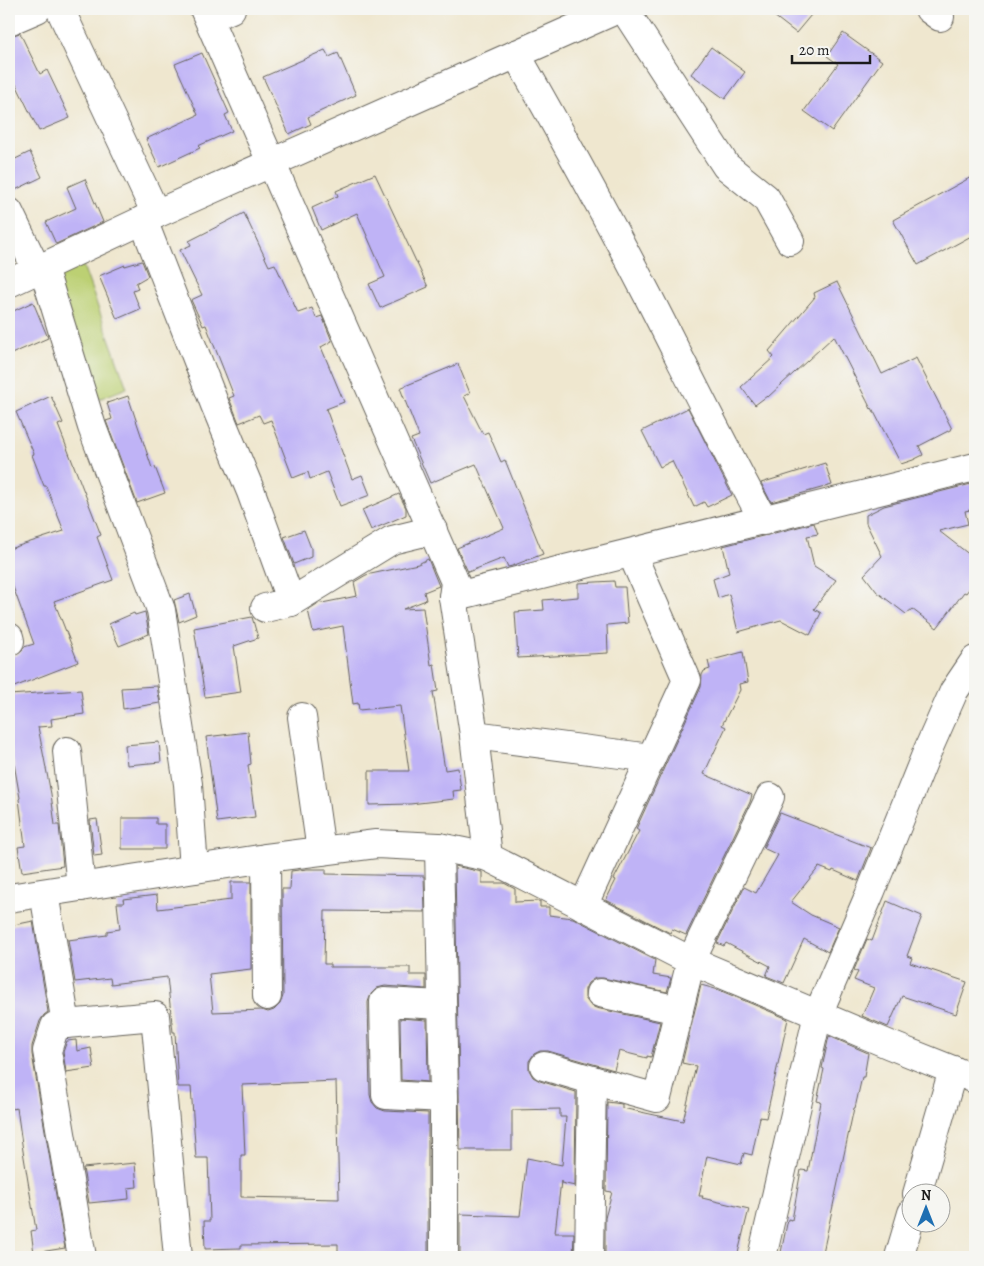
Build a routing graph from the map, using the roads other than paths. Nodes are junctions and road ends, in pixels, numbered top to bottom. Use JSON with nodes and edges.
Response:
{"nodes":[{"id":1,"x":37,"y":9,"type":"edge"},
{"id":2,"x":60,"y":9,"type":"edge"},
{"id":3,"x":618,"y":9,"type":"edge"},
{"id":4,"x":624,"y":9,"type":"edge"},
{"id":5,"x":215,"y":12,"type":"edge"},
{"id":6,"x":9,"y":22,"type":"edge"},
{"id":7,"x":516,"y":54,"type":"junction"},
{"id":8,"x":271,"y":163,"type":"junction"},
{"id":9,"x":9,"y":212,"type":"edge"},
{"id":10,"x":150,"y":217,"type":"junction"},
{"id":11,"x":790,"y":241,"type":"dead end"},
{"id":12,"x":40,"y":268,"type":"junction"},
{"id":13,"x":9,"y":282,"type":"edge"},
{"id":14,"x":975,"y":467,"type":"edge"},
{"id":15,"x":764,"y":520,"type":"junction"},
{"id":16,"x":433,"y":530,"type":"junction"},
{"id":17,"x":632,"y":554,"type":"junction"},
{"id":18,"x":454,"y":598,"type":"junction"},
{"id":19,"x":292,"y":602,"type":"junction"},
{"id":20,"x":265,"y":608,"type":"dead end"},
{"id":21,"x":975,"y":660,"type":"edge"},
{"id":22,"x":302,"y":717,"type":"dead end"},
{"id":23,"x":474,"y":735,"type":"junction"},
{"id":24,"x":67,"y":751,"type":"dead end"},
{"id":25,"x":651,"y":758,"type":"junction"},
{"id":26,"x":770,"y":797,"type":"dead end"},
{"id":27,"x":439,"y":847,"type":"junction"},
{"id":28,"x":322,"y":851,"type":"junction"},
{"id":29,"x":488,"y":857,"type":"junction"},
{"id":30,"x":266,"y":858,"type":"junction"},
{"id":31,"x":194,"y":869,"type":"junction"},
{"id":32,"x":82,"y":887,"type":"junction"},
{"id":33,"x":44,"y":893,"type":"junction"},
{"id":34,"x":9,"y":898,"type":"edge"},
{"id":35,"x":583,"y":906,"type":"junction"},
{"id":36,"x":691,"y":961,"type":"junction"},
{"id":37,"x":600,"y":993,"type":"dead end"},
{"id":38,"x":268,"y":996,"type":"dead end"},
{"id":39,"x":442,"y":1005,"type":"junction"},
{"id":40,"x":679,"y":1010,"type":"junction"},
{"id":41,"x":818,"y":1014,"type":"junction"},
{"id":42,"x":66,"y":1024,"type":"junction"},
{"id":43,"x":544,"y":1066,"type":"dead end"},
{"id":44,"x":964,"y":1074,"type":"edge"},
{"id":45,"x":592,"y":1080,"type":"junction"},
{"id":46,"x":444,"y":1098,"type":"junction"},
{"id":47,"x":921,"y":1184,"type":"edge"},
{"id":48,"x":906,"y":1234,"type":"edge"},
{"id":49,"x":82,"y":1257,"type":"edge"},
{"id":50,"x":178,"y":1257,"type":"edge"},
{"id":51,"x":444,"y":1257,"type":"edge"},
{"id":52,"x":589,"y":1257,"type":"edge"},
{"id":53,"x":762,"y":1257,"type":"edge"},
{"id":54,"x":899,"y":1257,"type":"edge"}],
"edges":[{"from":1,"to":6,"type":"street"},
{"from":2,"to":10,"type":"street"},
{"from":3,"to":7,"type":"street"},
{"from":4,"to":11,"type":"street"},
{"from":5,"to":8,"type":"street"},
{"from":7,"to":8,"type":"street"},
{"from":7,"to":15,"type":"street"},
{"from":8,"to":10,"type":"street"},
{"from":8,"to":16,"type":"street"},
{"from":9,"to":12,"type":"street"},
{"from":10,"to":12,"type":"street"},
{"from":10,"to":19,"type":"street"},
{"from":12,"to":13,"type":"street"},
{"from":12,"to":31,"type":"street"},
{"from":14,"to":15,"type":"street"},
{"from":15,"to":17,"type":"street"},
{"from":16,"to":18,"type":"street"},
{"from":16,"to":19,"type":"street"},
{"from":17,"to":18,"type":"street"},
{"from":17,"to":25,"type":"street"},
{"from":18,"to":23,"type":"street"},
{"from":19,"to":20,"type":"street"},
{"from":21,"to":41,"type":"street"},
{"from":22,"to":28,"type":"street"},
{"from":23,"to":25,"type":"street"},
{"from":23,"to":29,"type":"street"},
{"from":24,"to":32,"type":"street"},
{"from":25,"to":35,"type":"street"},
{"from":26,"to":36,"type":"street"},
{"from":27,"to":28,"type":"street"},
{"from":27,"to":29,"type":"street"},
{"from":27,"to":39,"type":"street"},
{"from":28,"to":30,"type":"street"},
{"from":29,"to":35,"type":"street"},
{"from":30,"to":31,"type":"street"},
{"from":30,"to":38,"type":"street"},
{"from":31,"to":32,"type":"street"},
{"from":32,"to":33,"type":"street"},
{"from":33,"to":34,"type":"street"},
{"from":33,"to":42,"type":"street"},
{"from":35,"to":36,"type":"street"},
{"from":36,"to":40,"type":"street"},
{"from":36,"to":41,"type":"street"},
{"from":37,"to":40,"type":"street"},
{"from":39,"to":46,"type":"street"},
{"from":39,"to":46,"type":"street"},
{"from":40,"to":45,"type":"street"},
{"from":41,"to":44,"type":"street"},
{"from":41,"to":53,"type":"street"},
{"from":42,"to":49,"type":"street"},
{"from":42,"to":50,"type":"street"},
{"from":43,"to":45,"type":"street"},
{"from":44,"to":47,"type":"street"},
{"from":45,"to":52,"type":"street"},
{"from":46,"to":51,"type":"street"},
{"from":48,"to":54,"type":"street"}]}
